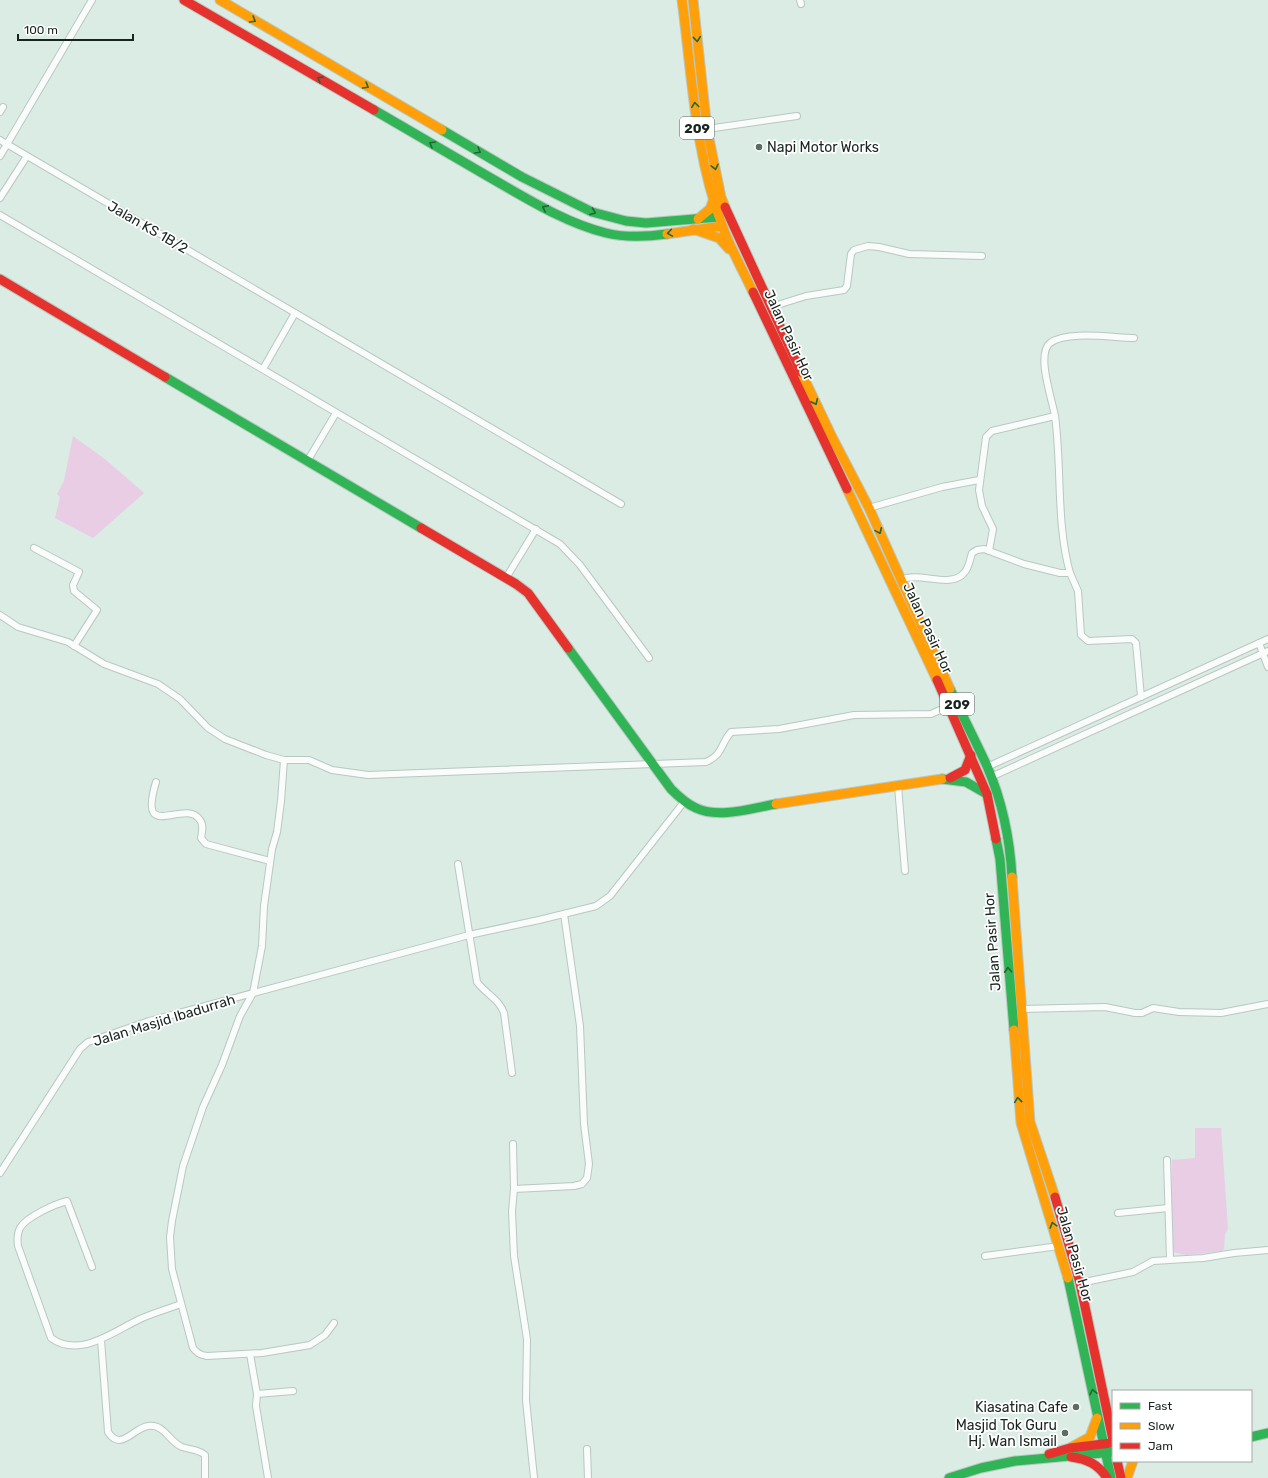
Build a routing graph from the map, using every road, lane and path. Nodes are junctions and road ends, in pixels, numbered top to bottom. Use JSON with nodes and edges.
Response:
{"nodes":[{"id":1,"x":92,"y":0,"type":"edge"},
{"id":2,"x":184,"y":0,"type":"edge"},
{"id":3,"x":220,"y":0,"type":"edge"},
{"id":4,"x":682,"y":0,"type":"edge"},
{"id":5,"x":693,"y":0,"type":"edge"},
{"id":6,"x":417,"y":116,"type":"junction"},
{"id":7,"x":797,"y":116,"type":"dead end"},
{"id":8,"x":707,"y":129,"type":"junction"},
{"id":9,"x":408,"y":130,"type":"junction"},
{"id":10,"x":0,"y":140,"type":"edge"},
{"id":11,"x":7,"y":144,"type":"junction"},
{"id":12,"x":0,"y":156,"type":"edge"},
{"id":13,"x":27,"y":156,"type":"junction"},
{"id":14,"x":0,"y":198,"type":"edge"},
{"id":15,"x":713,"y":201,"type":"junction"},
{"id":16,"x":0,"y":215,"type":"edge"},
{"id":17,"x":698,"y":219,"type":"junction"},
{"id":18,"x":721,"y":222,"type":"junction"},
{"id":19,"x":693,"y":229,"type":"junction"},
{"id":20,"x":732,"y":251,"type":"junction"},
{"id":21,"x":982,"y":256,"type":"dead end"},
{"id":22,"x":0,"y":279,"type":"edge"},
{"id":23,"x":771,"y":307,"type":"junction"},
{"id":24,"x":295,"y":314,"type":"junction"},
{"id":25,"x":1134,"y":338,"type":"dead end"},
{"id":26,"x":263,"y":369,"type":"junction"},
{"id":27,"x":336,"y":413,"type":"junction"},
{"id":28,"x":1055,"y":416,"type":"junction"},
{"id":29,"x":308,"y":460,"type":"junction"},
{"id":30,"x":979,"y":480,"type":"junction"},
{"id":31,"x":621,"y":504,"type":"dead end"},
{"id":32,"x":869,"y":508,"type":"junction"},
{"id":33,"x":536,"y":530,"type":"junction"},
{"id":34,"x":34,"y":548,"type":"dead end"},
{"id":35,"x":989,"y":551,"type":"junction"},
{"id":36,"x":1070,"y":573,"type":"junction"},
{"id":37,"x":506,"y":578,"type":"junction"},
{"id":38,"x":901,"y":580,"type":"junction"},
{"id":39,"x":0,"y":615,"type":"edge"},
{"id":40,"x":1268,"y":639,"type":"edge"},
{"id":41,"x":1259,"y":643,"type":"junction"},
{"id":42,"x":74,"y":646,"type":"junction"},
{"id":43,"x":1265,"y":652,"type":"edge"},
{"id":44,"x":649,"y":658,"type":"dead end"},
{"id":45,"x":1268,"y":667,"type":"edge"},
{"id":46,"x":1142,"y":697,"type":"junction"},
{"id":47,"x":949,"y":706,"type":"junction"},
{"id":48,"x":971,"y":755,"type":"junction"},
{"id":49,"x":284,"y":760,"type":"junction"},
{"id":50,"x":652,"y":763,"type":"junction"},
{"id":51,"x":987,"y":767,"type":"junction"},
{"id":52,"x":991,"y":777,"type":"junction"},
{"id":53,"x":942,"y":780,"type":"junction"},
{"id":54,"x":156,"y":782,"type":"dead end"},
{"id":55,"x":898,"y":786,"type":"junction"},
{"id":56,"x":987,"y":794,"type":"junction"},
{"id":57,"x":684,"y":802,"type":"junction"},
{"id":58,"x":270,"y":861,"type":"junction"},
{"id":59,"x":458,"y":864,"type":"dead end"},
{"id":60,"x":905,"y":871,"type":"dead end"},
{"id":61,"x":564,"y":914,"type":"junction"},
{"id":62,"x":469,"y":935,"type":"junction"},
{"id":63,"x":252,"y":994,"type":"junction"},
{"id":64,"x":1268,"y":1004,"type":"edge"},
{"id":65,"x":1022,"y":1009,"type":"junction"},
{"id":66,"x":512,"y":1073,"type":"dead end"},
{"id":67,"x":513,"y":1144,"type":"dead end"},
{"id":68,"x":1167,"y":1160,"type":"dead end"},
{"id":69,"x":0,"y":1173,"type":"edge"},
{"id":70,"x":514,"y":1189,"type":"junction"},
{"id":71,"x":1168,"y":1208,"type":"junction"},
{"id":72,"x":1118,"y":1213,"type":"dead end"},
{"id":73,"x":1059,"y":1246,"type":"junction"},
{"id":74,"x":1268,"y":1250,"type":"edge"},
{"id":75,"x":984,"y":1256,"type":"dead end"},
{"id":76,"x":1170,"y":1259,"type":"junction"},
{"id":77,"x":92,"y":1267,"type":"dead end"},
{"id":78,"x":1080,"y":1283,"type":"junction"},
{"id":79,"x":181,"y":1304,"type":"junction"},
{"id":80,"x":334,"y":1323,"type":"dead end"},
{"id":81,"x":101,"y":1340,"type":"junction"},
{"id":82,"x":250,"y":1354,"type":"junction"},
{"id":83,"x":293,"y":1391,"type":"dead end"},
{"id":84,"x":256,"y":1394,"type":"junction"},
{"id":85,"x":1108,"y":1411,"type":"junction"},
{"id":86,"x":1098,"y":1415,"type":"junction"},
{"id":87,"x":1112,"y":1418,"type":"edge"},
{"id":88,"x":1252,"y":1433,"type":"edge"},
{"id":89,"x":1112,"y":1435,"type":"edge"},
{"id":90,"x":1252,"y":1437,"type":"edge"},
{"id":91,"x":587,"y":1449,"type":"dead end"},
{"id":92,"x":1107,"y":1450,"type":"edge"},
{"id":93,"x":1070,"y":1453,"type":"junction"},
{"id":94,"x":1117,"y":1462,"type":"edge"},
{"id":95,"x":1133,"y":1462,"type":"edge"},
{"id":96,"x":205,"y":1478,"type":"edge"},
{"id":97,"x":268,"y":1478,"type":"edge"},
{"id":98,"x":534,"y":1478,"type":"edge"},
{"id":99,"x":588,"y":1478,"type":"edge"},
{"id":100,"x":949,"y":1478,"type":"edge"},
{"id":101,"x":1107,"y":1478,"type":"edge"},
{"id":102,"x":1110,"y":1478,"type":"edge"},
{"id":103,"x":1121,"y":1478,"type":"edge"},
{"id":104,"x":1127,"y":1478,"type":"edge"}],
"edges":[{"from":1,"to":11,"type":"street"},
{"from":9,"to":2,"type":"main road","one_way":true},
{"from":3,"to":6,"type":"main road","one_way":true},
{"from":15,"to":4,"type":"main road","name":"Jalan Pasir Hor","number":"209","one_way":true},
{"from":5,"to":8,"type":"main road","name":"Jalan Pasir Hor","number":"209","one_way":true},
{"from":6,"to":9,"type":"main road"},
{"from":6,"to":17,"type":"main road","one_way":true},
{"from":7,"to":8,"type":"street"},
{"from":8,"to":23,"type":"main road","name":"Jalan Pasir Hor","number":"209","one_way":true},
{"from":19,"to":9,"type":"main road","one_way":true},
{"from":10,"to":11,"type":"street","name":"Jalan KS 1B/2"},
{"from":11,"to":12,"type":"street"},
{"from":11,"to":13,"type":"street","name":"Jalan KS 1B/2"},
{"from":13,"to":14,"type":"street"},
{"from":13,"to":24,"type":"street","name":"Jalan KS 1B/2"},
{"from":15,"to":17,"type":"main road"},
{"from":15,"to":18,"type":"main road","name":"Jalan Pasir Hor","number":"209"},
{"from":16,"to":26,"type":"street"},
{"from":17,"to":18,"type":"main road"},
{"from":18,"to":19,"type":"main road"},
{"from":18,"to":20,"type":"main road","name":"Jalan Pasir Hor","number":"209"},
{"from":19,"to":20,"type":"main road"},
{"from":20,"to":47,"type":"main road","name":"Jalan Pasir Hor","number":"209"},
{"from":21,"to":23,"type":"street"},
{"from":22,"to":29,"type":"main road"},
{"from":23,"to":32,"type":"main road","name":"Jalan Pasir Hor","number":"209","one_way":true},
{"from":24,"to":26,"type":"street"},
{"from":24,"to":31,"type":"street","name":"Jalan KS 1B/2"},
{"from":25,"to":28,"type":"street"},
{"from":26,"to":27,"type":"street"},
{"from":27,"to":29,"type":"street"},
{"from":27,"to":33,"type":"street"},
{"from":28,"to":30,"type":"street"},
{"from":28,"to":36,"type":"street"},
{"from":29,"to":37,"type":"main road"},
{"from":30,"to":32,"type":"street"},
{"from":30,"to":35,"type":"street"},
{"from":32,"to":38,"type":"main road","name":"Jalan Pasir Hor","number":"209","one_way":true},
{"from":33,"to":37,"type":"street"},
{"from":33,"to":44,"type":"street"},
{"from":34,"to":42,"type":"street"},
{"from":35,"to":36,"type":"street"},
{"from":35,"to":38,"type":"street"},
{"from":36,"to":46,"type":"street"},
{"from":37,"to":50,"type":"main road"},
{"from":38,"to":51,"type":"main road","name":"Jalan Pasir Hor","number":"209"},
{"from":39,"to":42,"type":"street"},
{"from":40,"to":41,"type":"street"},
{"from":41,"to":43,"type":"street"},
{"from":41,"to":46,"type":"street"},
{"from":42,"to":49,"type":"street"},
{"from":43,"to":45,"type":"street"},
{"from":43,"to":52,"type":"street"},
{"from":46,"to":51,"type":"street"},
{"from":47,"to":48,"type":"main road","name":"Jalan Pasir Hor","number":"209"},
{"from":47,"to":50,"type":"street"},
{"from":48,"to":53,"type":"main road"},
{"from":48,"to":56,"type":"main road","name":"Jalan Pasir Hor","number":"209"},
{"from":49,"to":50,"type":"street"},
{"from":49,"to":58,"type":"street"},
{"from":50,"to":57,"type":"main road"},
{"from":51,"to":52,"type":"main road","name":"Jalan Pasir Hor","number":"209"},
{"from":52,"to":65,"type":"main road","name":"Jalan Pasir Hor","number":"209"},
{"from":53,"to":55,"type":"main road"},
{"from":53,"to":56,"type":"main road"},
{"from":54,"to":58,"type":"street"},
{"from":55,"to":57,"type":"main road"},
{"from":55,"to":60,"type":"street"},
{"from":73,"to":56,"type":"main road","name":"Jalan Pasir Hor","number":"209","one_way":true},
{"from":57,"to":61,"type":"street"},
{"from":58,"to":63,"type":"street"},
{"from":59,"to":62,"type":"street"},
{"from":61,"to":62,"type":"street","name":"Jalan Masjid Ibadurrah"},
{"from":61,"to":70,"type":"street"},
{"from":62,"to":63,"type":"street","name":"Jalan Masjid Ibadurrah"},
{"from":62,"to":66,"type":"street"},
{"from":63,"to":69,"type":"street","name":"Jalan Masjid Ibadurrah"},
{"from":63,"to":79,"type":"street"},
{"from":64,"to":65,"type":"street"},
{"from":65,"to":78,"type":"main road","name":"Jalan Pasir Hor","number":"209"},
{"from":67,"to":70,"type":"street"},
{"from":68,"to":71,"type":"street"},
{"from":70,"to":98,"type":"street"},
{"from":71,"to":72,"type":"street"},
{"from":71,"to":76,"type":"street"},
{"from":73,"to":75,"type":"street"},
{"from":86,"to":73,"type":"main road","name":"Jalan Pasir Hor","number":"209","one_way":true},
{"from":74,"to":76,"type":"street"},
{"from":76,"to":78,"type":"street"},
{"from":77,"to":81,"type":"street"},
{"from":78,"to":85,"type":"main road","name":"Jalan Pasir Hor","number":"209"},
{"from":79,"to":81,"type":"street"},
{"from":79,"to":82,"type":"street"},
{"from":80,"to":82,"type":"street"},
{"from":81,"to":96,"type":"street"},
{"from":82,"to":84,"type":"street"},
{"from":83,"to":84,"type":"street"},
{"from":84,"to":97,"type":"street"},
{"from":85,"to":87,"type":"main road"},
{"from":85,"to":89,"type":"main road","name":"Jalan Pasir Hor","number":"209"},
{"from":86,"to":92,"type":"main road","name":"Jalan Pasir Hor","number":"209"},
{"from":86,"to":93,"type":"main road"},
{"from":88,"to":90,"type":"main road"},
{"from":91,"to":99,"type":"street"},
{"from":92,"to":93,"type":"main road"},
{"from":92,"to":102,"type":"main road","name":"Jalan Pasir Hor","number":"209"},
{"from":93,"to":100,"type":"main road"},
{"from":93,"to":101,"type":"main road"},
{"from":94,"to":103,"type":"main road"},
{"from":95,"to":104,"type":"main road"}]}
